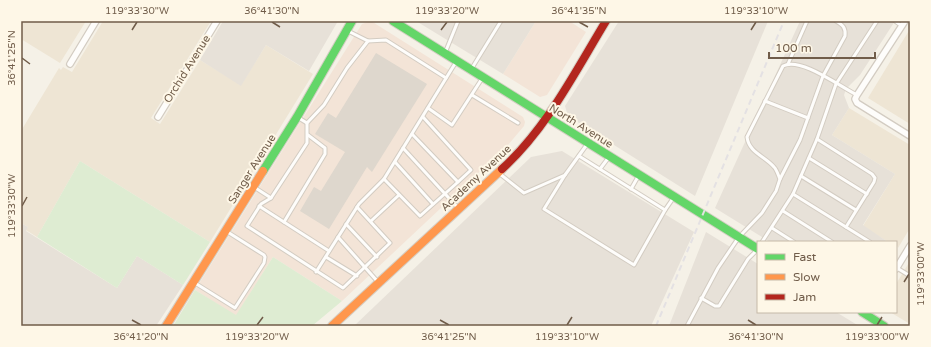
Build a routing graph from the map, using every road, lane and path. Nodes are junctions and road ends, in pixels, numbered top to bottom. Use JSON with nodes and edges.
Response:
{"nodes":[{"id":1,"x":96,"y":21,"type":"edge"},
{"id":2,"x":217,"y":21,"type":"edge"},
{"id":3,"x":352,"y":21,"type":"edge"},
{"id":4,"x":393,"y":21,"type":"edge"},
{"id":5,"x":458,"y":21,"type":"edge"},
{"id":6,"x":502,"y":21,"type":"edge"},
{"id":7,"x":606,"y":21,"type":"edge"},
{"id":8,"x":807,"y":21,"type":"edge"},
{"id":9,"x":836,"y":21,"type":"edge"},
{"id":10,"x":877,"y":21,"type":"edge"},
{"id":11,"x":895,"y":21,"type":"edge"},
{"id":12,"x":903,"y":23,"type":"edge"},
{"id":13,"x":348,"y":31,"type":"junction"},
{"id":14,"x":368,"y":41,"type":"junction"},
{"id":15,"x":445,"y":53,"type":"junction"},
{"id":16,"x":457,"y":61,"type":"junction"},
{"id":17,"x":70,"y":64,"type":"dead end"},
{"id":18,"x":788,"y":64,"type":"junction"},
{"id":19,"x":471,"y":70,"type":"junction"},
{"id":20,"x":823,"y":76,"type":"junction"},
{"id":21,"x":483,"y":77,"type":"junction"},
{"id":22,"x":446,"y":78,"type":"junction"},
{"id":23,"x":836,"y":84,"type":"junction"},
{"id":24,"x":472,"y":94,"type":"junction"},
{"id":25,"x":856,"y":97,"type":"junction"},
{"id":26,"x":765,"y":101,"type":"junction"},
{"id":27,"x":428,"y":108,"type":"junction"},
{"id":28,"x":158,"y":117,"type":"dead end"},
{"id":29,"x":297,"y":117,"type":"junction"},
{"id":30,"x":422,"y":117,"type":"junction"},
{"id":31,"x":547,"y":118,"type":"junction"},
{"id":32,"x":808,"y":118,"type":"junction"},
{"id":33,"x":518,"y":123,"type":"dead end"},
{"id":34,"x":307,"y":124,"type":"junction"},
{"id":35,"x":412,"y":134,"type":"junction"},
{"id":36,"x":308,"y":135,"type":"junction"},
{"id":37,"x":910,"y":136,"type":"edge"},
{"id":38,"x":817,"y":139,"type":"junction"},
{"id":39,"x":588,"y":144,"type":"junction"},
{"id":40,"x":403,"y":148,"type":"junction"},
{"id":41,"x":579,"y":156,"type":"junction"},
{"id":42,"x":609,"y":157,"type":"junction"},
{"id":43,"x":809,"y":158,"type":"junction"},
{"id":44,"x":394,"y":162,"type":"junction"},
{"id":45,"x":600,"y":170,"type":"junction"},
{"id":46,"x":499,"y":173,"type":"junction"},
{"id":47,"x":565,"y":175,"type":"junction"},
{"id":48,"x":639,"y":175,"type":"junction"},
{"id":49,"x":801,"y":176,"type":"junction"},
{"id":50,"x":384,"y":179,"type":"junction"},
{"id":51,"x":780,"y":179,"type":"junction"},
{"id":52,"x":458,"y":182,"type":"junction"},
{"id":53,"x":254,"y":187,"type":"junction"},
{"id":54,"x":631,"y":189,"type":"junction"},
{"id":55,"x":444,"y":193,"type":"junction"},
{"id":56,"x":794,"y":194,"type":"junction"},
{"id":57,"x":867,"y":194,"type":"junction"},
{"id":58,"x":399,"y":195,"type":"junction"},
{"id":59,"x":674,"y":197,"type":"junction"},
{"id":60,"x":271,"y":198,"type":"junction"},
{"id":61,"x":433,"y":204,"type":"junction"},
{"id":62,"x":259,"y":206,"type":"junction"},
{"id":63,"x":357,"y":207,"type":"junction"},
{"id":64,"x":459,"y":209,"type":"junction"},
{"id":65,"x":665,"y":210,"type":"junction"},
{"id":66,"x":856,"y":210,"type":"junction"},
{"id":67,"x":783,"y":211,"type":"junction"},
{"id":68,"x":371,"y":221,"type":"junction"},
{"id":69,"x":284,"y":222,"type":"junction"},
{"id":70,"x":346,"y":224,"type":"junction"},
{"id":71,"x":846,"y":227,"type":"junction"},
{"id":72,"x":772,"y":228,"type":"junction"},
{"id":73,"x":226,"y":231,"type":"junction"},
{"id":74,"x":338,"y":237,"type":"junction"},
{"id":75,"x":739,"y":237,"type":"junction"},
{"id":76,"x":763,"y":241,"type":"edge"},
{"id":77,"x":792,"y":241,"type":"edge"},
{"id":78,"x":830,"y":241,"type":"edge"},
{"id":79,"x":868,"y":241,"type":"edge"},
{"id":80,"x":910,"y":246,"type":"edge"},
{"id":81,"x":757,"y":248,"type":"edge"},
{"id":82,"x":757,"y":250,"type":"edge"},
{"id":83,"x":329,"y":251,"type":"junction"},
{"id":84,"x":326,"y":257,"type":"junction"},
{"id":85,"x":377,"y":257,"type":"junction"},
{"id":86,"x":897,"y":266,"type":"edge"},
{"id":87,"x":365,"y":267,"type":"junction"},
{"id":88,"x":897,"y":269,"type":"edge"},
{"id":89,"x":316,"y":272,"type":"junction"},
{"id":90,"x":356,"y":276,"type":"junction"},
{"id":91,"x":910,"y":276,"type":"edge"},
{"id":92,"x":193,"y":282,"type":"junction"},
{"id":93,"x":379,"y":283,"type":"junction"},
{"id":94,"x":701,"y":298,"type":"junction"},
{"id":95,"x":867,"y":313,"type":"edge"},
{"id":96,"x":335,"y":325,"type":"edge"},
{"id":97,"x":166,"y":326,"type":"edge"},
{"id":98,"x":687,"y":326,"type":"edge"},
{"id":99,"x":884,"y":326,"type":"edge"}],
"edges":[{"from":1,"to":17,"type":"street"},
{"from":2,"to":28,"type":"street","name":"Orchid Avenue"},
{"from":3,"to":13,"type":"street","name":"Sanger Avenue"},
{"from":4,"to":15,"type":"street","name":"North Avenue"},
{"from":5,"to":15,"type":"lane"},
{"from":6,"to":19,"type":"lane"},
{"from":7,"to":31,"type":"street","name":"Academy Avenue"},
{"from":8,"to":18,"type":"lane"},
{"from":9,"to":20,"type":"lane"},
{"from":10,"to":23,"type":"lane"},
{"from":11,"to":12,"type":"lane"},
{"from":12,"to":25,"type":"street"},
{"from":13,"to":14,"type":"lane"},
{"from":13,"to":29,"type":"street","name":"Sanger Avenue"},
{"from":14,"to":22,"type":"lane"},
{"from":14,"to":34,"type":"lane"},
{"from":15,"to":16,"type":"street","name":"North Avenue"},
{"from":16,"to":19,"type":"street","name":"North Avenue"},
{"from":16,"to":22,"type":"lane"},
{"from":18,"to":20,"type":"lane"},
{"from":18,"to":26,"type":"lane"},
{"from":19,"to":21,"type":"street","name":"North Avenue"},
{"from":20,"to":23,"type":"lane"},
{"from":20,"to":32,"type":"lane"},
{"from":21,"to":24,"type":"lane"},
{"from":21,"to":31,"type":"street","name":"North Avenue"},
{"from":22,"to":27,"type":"lane"},
{"from":23,"to":25,"type":"lane"},
{"from":23,"to":38,"type":"lane"},
{"from":24,"to":27,"type":"lane"},
{"from":24,"to":33,"type":"lane"},
{"from":25,"to":37,"type":"street"},
{"from":26,"to":32,"type":"lane"},
{"from":26,"to":51,"type":"lane"},
{"from":27,"to":30,"type":"lane"},
{"from":29,"to":34,"type":"lane"},
{"from":29,"to":53,"type":"street","name":"Sanger Avenue"},
{"from":30,"to":35,"type":"lane"},
{"from":30,"to":52,"type":"lane"},
{"from":31,"to":39,"type":"street","name":"North Avenue"},
{"from":31,"to":46,"type":"street","name":"Academy Avenue"},
{"from":32,"to":51,"type":"lane"},
{"from":34,"to":36,"type":"lane"},
{"from":35,"to":40,"type":"lane"},
{"from":35,"to":52,"type":"lane"},
{"from":36,"to":60,"type":"lane"},
{"from":36,"to":69,"type":"lane"},
{"from":38,"to":43,"type":"lane"},
{"from":38,"to":57,"type":"lane"},
{"from":39,"to":41,"type":"lane"},
{"from":39,"to":42,"type":"street","name":"North Avenue"},
{"from":40,"to":44,"type":"lane"},
{"from":40,"to":55,"type":"lane"},
{"from":41,"to":45,"type":"lane"},
{"from":41,"to":47,"type":"lane"},
{"from":42,"to":45,"type":"lane"},
{"from":42,"to":48,"type":"street","name":"North Avenue"},
{"from":43,"to":49,"type":"lane"},
{"from":43,"to":57,"type":"lane"},
{"from":44,"to":50,"type":"lane"},
{"from":44,"to":61,"type":"lane"},
{"from":45,"to":54,"type":"lane"},
{"from":46,"to":47,"type":"lane"},
{"from":46,"to":64,"type":"street","name":"Academy Avenue"},
{"from":47,"to":65,"type":"lane"},
{"from":48,"to":54,"type":"lane"},
{"from":48,"to":59,"type":"street","name":"North Avenue"},
{"from":49,"to":56,"type":"lane"},
{"from":49,"to":66,"type":"lane"},
{"from":50,"to":58,"type":"lane"},
{"from":50,"to":63,"type":"lane"},
{"from":51,"to":75,"type":"lane"},
{"from":52,"to":55,"type":"lane"},
{"from":53,"to":60,"type":"lane"},
{"from":53,"to":73,"type":"street","name":"Sanger Avenue"},
{"from":54,"to":65,"type":"lane"},
{"from":55,"to":61,"type":"lane"},
{"from":55,"to":64,"type":"lane"},
{"from":56,"to":67,"type":"lane"},
{"from":56,"to":71,"type":"lane"},
{"from":57,"to":66,"type":"lane"},
{"from":58,"to":61,"type":"lane"},
{"from":58,"to":68,"type":"lane"},
{"from":59,"to":65,"type":"lane"},
{"from":59,"to":75,"type":"street","name":"North Avenue"},
{"from":60,"to":62,"type":"lane"},
{"from":62,"to":69,"type":"lane"},
{"from":62,"to":89,"type":"lane"},
{"from":63,"to":68,"type":"lane"},
{"from":63,"to":70,"type":"lane"},
{"from":64,"to":93,"type":"street","name":"Academy Avenue"},
{"from":66,"to":71,"type":"lane"},
{"from":67,"to":72,"type":"lane"},
{"from":67,"to":78,"type":"lane"},
{"from":68,"to":85,"type":"lane"},
{"from":69,"to":83,"type":"lane"},
{"from":70,"to":74,"type":"lane"},
{"from":70,"to":85,"type":"lane"},
{"from":71,"to":79,"type":"lane"},
{"from":72,"to":76,"type":"lane"},
{"from":72,"to":77,"type":"lane"},
{"from":73,"to":92,"type":"street","name":"Sanger Avenue"},
{"from":73,"to":92,"type":"lane"},
{"from":74,"to":83,"type":"lane"},
{"from":74,"to":87,"type":"lane"},
{"from":75,"to":81,"type":"street","name":"North Avenue"},
{"from":75,"to":94,"type":"lane"},
{"from":80,"to":86,"type":"street"},
{"from":82,"to":94,"type":"lane"},
{"from":83,"to":84,"type":"lane"},
{"from":84,"to":89,"type":"lane"},
{"from":84,"to":90,"type":"lane"},
{"from":85,"to":87,"type":"lane"},
{"from":87,"to":90,"type":"lane"},
{"from":87,"to":93,"type":"lane"},
{"from":88,"to":91,"type":"lane"},
{"from":89,"to":90,"type":"lane"},
{"from":92,"to":97,"type":"street","name":"Sanger Avenue"},
{"from":93,"to":96,"type":"street","name":"Academy Avenue"},
{"from":94,"to":98,"type":"lane"},
{"from":95,"to":99,"type":"street"}]}
